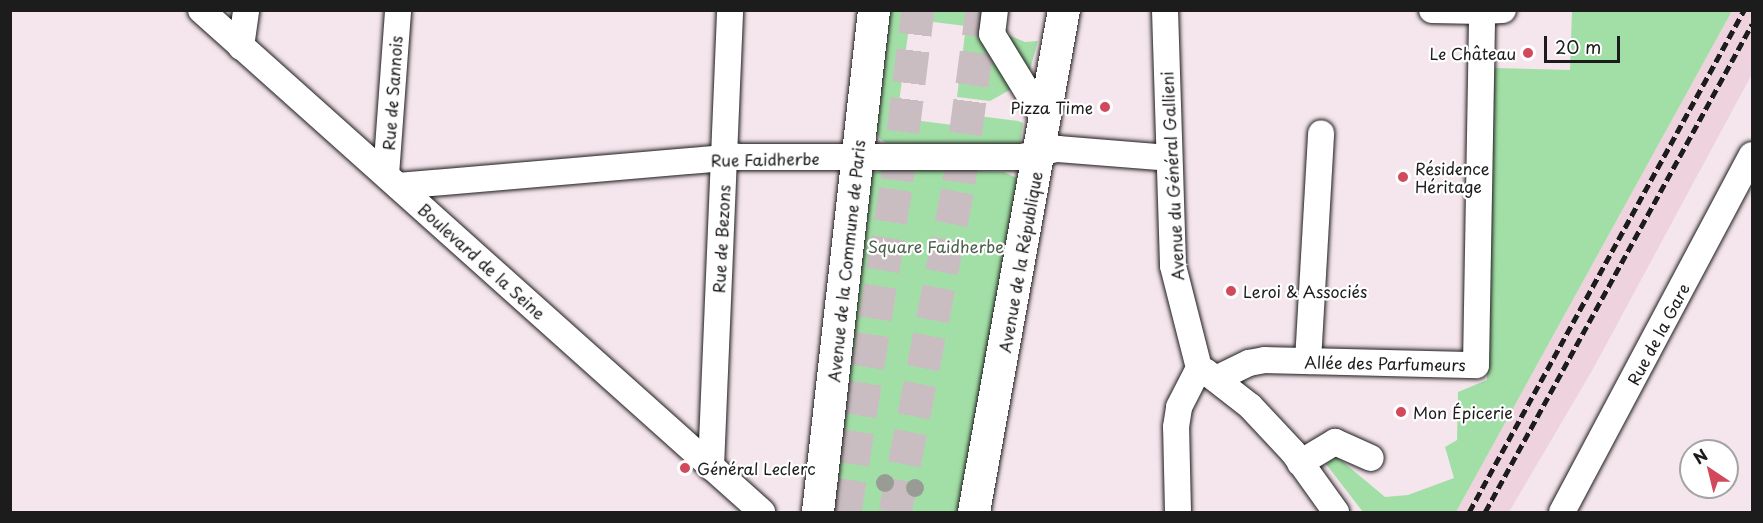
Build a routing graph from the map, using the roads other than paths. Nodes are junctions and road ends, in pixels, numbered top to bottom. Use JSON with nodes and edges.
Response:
{"nodes":[{"id":1,"x":201,"y":10,"type":"edge"},
{"id":2,"x":246,"y":10,"type":"edge"},
{"id":3,"x":398,"y":10,"type":"edge"},
{"id":4,"x":730,"y":10,"type":"edge"},
{"id":5,"x":874,"y":10,"type":"edge"},
{"id":6,"x":995,"y":10,"type":"edge"},
{"id":7,"x":1064,"y":10,"type":"edge"},
{"id":8,"x":1166,"y":10,"type":"edge"},
{"id":9,"x":1432,"y":10,"type":"edge"},
{"id":10,"x":1503,"y":10,"type":"edge"},
{"id":11,"x":1482,"y":11,"type":"edge"},
{"id":12,"x":242,"y":47,"type":"junction"},
{"id":13,"x":1044,"y":119,"type":"junction"},
{"id":14,"x":1321,"y":134,"type":"dead end"},
{"id":15,"x":1039,"y":154,"type":"junction"},
{"id":16,"x":1752,"y":155,"type":"edge"},
{"id":17,"x":856,"y":157,"type":"junction"},
{"id":18,"x":1169,"y":158,"type":"junction"},
{"id":19,"x":725,"y":159,"type":"junction"},
{"id":20,"x":392,"y":181,"type":"junction"},
{"id":21,"x":1308,"y":361,"type":"junction"},
{"id":22,"x":1208,"y":373,"type":"junction"},
{"id":23,"x":1371,"y":458,"type":"dead end"},
{"id":24,"x":1300,"y":463,"type":"junction"},
{"id":25,"x":711,"y":466,"type":"junction"},
{"id":26,"x":762,"y":513,"type":"edge"},
{"id":27,"x":818,"y":513,"type":"edge"},
{"id":28,"x":974,"y":513,"type":"edge"},
{"id":29,"x":1178,"y":513,"type":"edge"},
{"id":30,"x":1336,"y":513,"type":"edge"},
{"id":31,"x":1562,"y":513,"type":"edge"}],
"edges":[{"from":1,"to":12,"type":"street","name":"Boulevard de la Seine"},
{"from":2,"to":12,"type":"street"},
{"from":3,"to":20,"type":"street","name":"Rue de Sannois"},
{"from":4,"to":19,"type":"street","name":"Rue de Bezons"},
{"from":5,"to":17,"type":"main road","name":"Avenue de la Commune de Paris"},
{"from":6,"to":13,"type":"street"},
{"from":7,"to":13,"type":"main road","name":"Avenue de la République"},
{"from":8,"to":18,"type":"street","name":"Avenue du Général Gallieni"},
{"from":9,"to":11,"type":"street"},
{"from":10,"to":11,"type":"street"},
{"from":11,"to":21,"type":"street","name":"Allée des Parfumeurs"},
{"from":12,"to":20,"type":"street","name":"Boulevard de la Seine"},
{"from":13,"to":15,"type":"main road","name":"Avenue de la République"},
{"from":14,"to":21,"type":"street"},
{"from":15,"to":17,"type":"street","name":"Rue Faidherbe"},
{"from":15,"to":18,"type":"street","name":"Rue Faidherbe"},
{"from":15,"to":28,"type":"main road","name":"Avenue de la République"},
{"from":16,"to":31,"type":"street","name":"Rue de la Gare"},
{"from":17,"to":19,"type":"street","name":"Rue Faidherbe"},
{"from":17,"to":27,"type":"main road","name":"Avenue de la Commune de Paris"},
{"from":18,"to":22,"type":"street","name":"Avenue du Général Gallieni"},
{"from":19,"to":20,"type":"street","name":"Rue Faidherbe"},
{"from":19,"to":25,"type":"street","name":"Rue de Bezons"},
{"from":20,"to":25,"type":"street","name":"Boulevard de la Seine"},
{"from":21,"to":22,"type":"street","name":"Allée des Parfumeurs"},
{"from":22,"to":24,"type":"street"},
{"from":22,"to":29,"type":"street"},
{"from":23,"to":24,"type":"street"},
{"from":24,"to":30,"type":"street"},
{"from":25,"to":26,"type":"street","name":"Boulevard de la Seine"}]}
